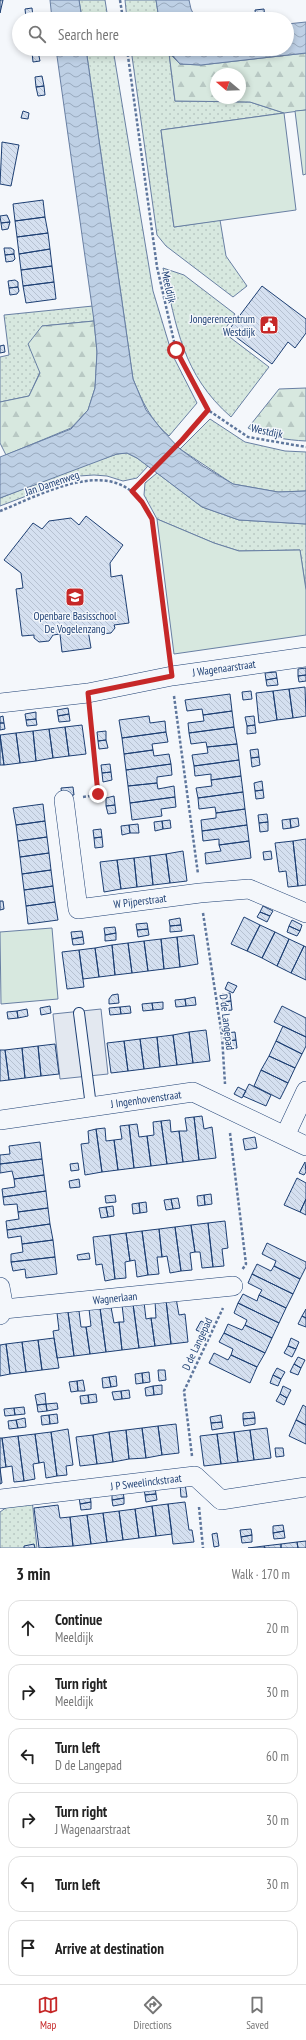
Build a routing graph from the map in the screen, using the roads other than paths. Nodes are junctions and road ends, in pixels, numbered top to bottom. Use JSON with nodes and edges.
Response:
{"nodes":[{"id":1,"x":306,"y":657,"type":"edge"},
{"id":2,"x":0,"y":703,"type":"edge"},
{"id":3,"x":64,"y":800,"type":"road end"},
{"id":4,"x":306,"y":913,"type":"edge"},
{"id":5,"x":79,"y":1013,"type":"dead end"},
{"id":6,"x":306,"y":1091,"type":"edge"},
{"id":7,"x":91,"y":1106,"type":"junction"},
{"id":8,"x":0,"y":1120,"type":"edge"},
{"id":9,"x":285,"y":1136,"type":"junction"},
{"id":10,"x":306,"y":1146,"type":"edge"},
{"id":11,"x":233,"y":1286,"type":"road end"},
{"id":12,"x":0,"y":1287,"type":"edge"},
{"id":13,"x":2,"y":1312,"type":"edge"},
{"id":14,"x":306,"y":1486,"type":"edge"},
{"id":15,"x":0,"y":1499,"type":"edge"}],
"edges":[{"from":1,"to":2,"type":"street","name":"J Wagenaarstraat"},
{"from":3,"to":4,"type":"street","name":"W Pijperstraat"},
{"from":5,"to":7,"type":"lane"},
{"from":6,"to":9,"type":"street"},
{"from":7,"to":8,"type":"street","name":"J Ingenhovenstraat"},
{"from":7,"to":9,"type":"street","name":"J Ingenhovenstraat"},
{"from":9,"to":10,"type":"street","name":"J Ingenhovenstraat"},
{"from":11,"to":13,"type":"street","name":"Wagnerlaan"},
{"from":12,"to":13,"type":"street"},
{"from":14,"to":15,"type":"street","name":"J P Sweelinckstraat"}]}
